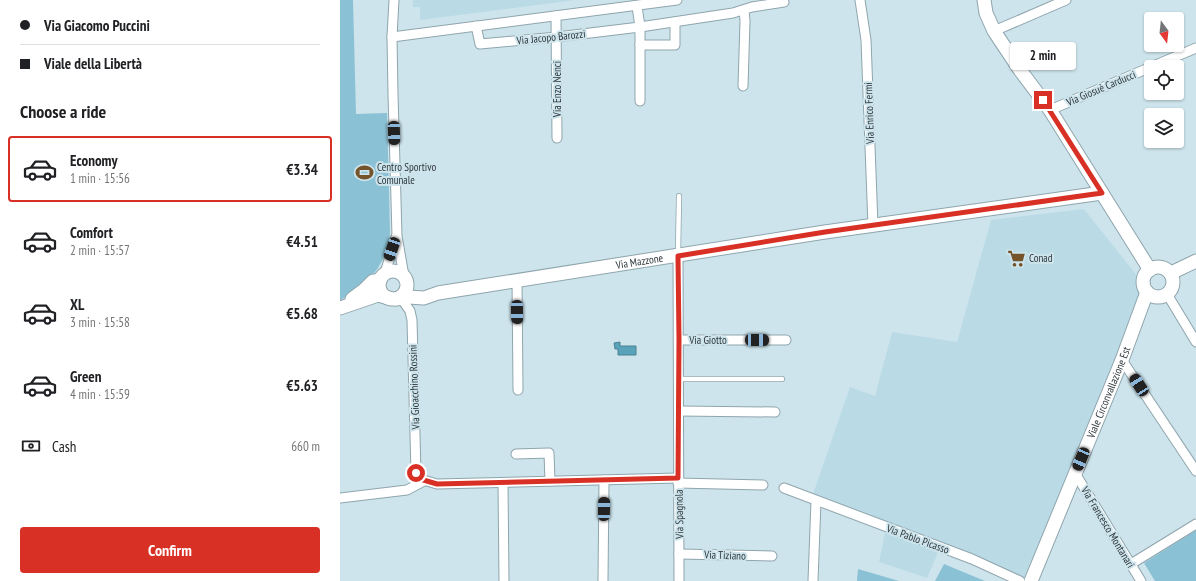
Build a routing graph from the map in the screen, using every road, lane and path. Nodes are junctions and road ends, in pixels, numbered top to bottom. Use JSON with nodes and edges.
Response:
{"nodes":[{"id":1,"x":677,"y":0,"type":"edge"},
{"id":2,"x":860,"y":0,"type":"edge"},
{"id":3,"x":984,"y":0,"type":"edge"},
{"id":4,"x":1066,"y":0,"type":"edge"},
{"id":5,"x":778,"y":1,"type":"edge"},
{"id":6,"x":393,"y":2,"type":"edge"},
{"id":7,"x":642,"y":4,"type":"edge"},
{"id":8,"x":744,"y":10,"type":"junction"},
{"id":9,"x":556,"y":16,"type":"junction"},
{"id":10,"x":675,"y":22,"type":"junction"},
{"id":11,"x":476,"y":26,"type":"junction"},
{"id":12,"x":640,"y":27,"type":"junction"},
{"id":13,"x":994,"y":31,"type":"junction"},
{"id":14,"x":392,"y":36,"type":"junction"},
{"id":15,"x":557,"y":37,"type":"junction"},
{"id":16,"x":640,"y":45,"type":"junction"},
{"id":17,"x":1196,"y":48,"type":"edge"},
{"id":18,"x":1168,"y":60,"type":"edge"},
{"id":19,"x":1144,"y":70,"type":"edge"},
{"id":20,"x":743,"y":86,"type":"dead end"},
{"id":21,"x":640,"y":101,"type":"dead end"},
{"id":22,"x":1050,"y":110,"type":"junction"},
{"id":23,"x":557,"y":138,"type":"dead end"},
{"id":24,"x":1102,"y":193,"type":"junction"},
{"id":25,"x":679,"y":196,"type":"dead end"},
{"id":26,"x":873,"y":226,"type":"junction"},
{"id":27,"x":396,"y":236,"type":"junction"},
{"id":28,"x":678,"y":256,"type":"junction"},
{"id":29,"x":1196,"y":261,"type":"edge"},
{"id":30,"x":1150,"y":270,"type":"junction"},
{"id":31,"x":1171,"y":273,"type":"junction"},
{"id":32,"x":382,"y":277,"type":"junction"},
{"id":33,"x":406,"y":279,"type":"junction"},
{"id":34,"x":517,"y":280,"type":"junction"},
{"id":35,"x":1147,"y":292,"type":"junction"},
{"id":36,"x":438,"y":293,"type":"junction"},
{"id":37,"x":1167,"y":294,"type":"junction"},
{"id":38,"x":393,"y":299,"type":"junction"},
{"id":39,"x":340,"y":308,"type":"edge"},
{"id":40,"x":679,"y":340,"type":"junction"},
{"id":41,"x":786,"y":340,"type":"dead end"},
{"id":42,"x":1196,"y":342,"type":"edge"},
{"id":43,"x":1122,"y":360,"type":"junction"},
{"id":44,"x":679,"y":379,"type":"junction"},
{"id":45,"x":782,"y":379,"type":"dead end"},
{"id":46,"x":518,"y":390,"type":"dead end"},
{"id":47,"x":678,"y":411,"type":"junction"},
{"id":48,"x":775,"y":412,"type":"dead end"},
{"id":49,"x":516,"y":454,"type":"dead end"},
{"id":50,"x":1196,"y":472,"type":"edge"},
{"id":51,"x":1075,"y":473,"type":"junction"},
{"id":52,"x":604,"y":480,"type":"junction"},
{"id":53,"x":424,"y":481,"type":"junction"},
{"id":54,"x":550,"y":481,"type":"junction"},
{"id":55,"x":678,"y":481,"type":"junction"},
{"id":56,"x":503,"y":483,"type":"junction"},
{"id":57,"x":763,"y":485,"type":"dead end"},
{"id":58,"x":784,"y":488,"type":"dead end"},
{"id":59,"x":340,"y":498,"type":"edge"},
{"id":60,"x":816,"y":500,"type":"junction"},
{"id":61,"x":1196,"y":524,"type":"edge"},
{"id":62,"x":679,"y":554,"type":"junction"},
{"id":63,"x":772,"y":556,"type":"dead end"},
{"id":64,"x":1131,"y":564,"type":"junction"},
{"id":65,"x":504,"y":581,"type":"edge"},
{"id":66,"x":603,"y":581,"type":"edge"},
{"id":67,"x":679,"y":581,"type":"edge"},
{"id":68,"x":813,"y":581,"type":"edge"},
{"id":69,"x":1020,"y":581,"type":"edge"},
{"id":70,"x":1031,"y":581,"type":"edge"},
{"id":71,"x":1141,"y":581,"type":"edge"}],
"edges":[{"from":1,"to":7,"type":"street","name":"Via Jacopo Barozzi"},
{"from":2,"to":26,"type":"street","name":"Via Enrico Fermi"},
{"from":3,"to":13,"type":"main road"},
{"from":4,"to":13,"type":"street"},
{"from":5,"to":8,"type":"street","name":"Via Jacopo Barozzi"},
{"from":6,"to":14,"type":"street"},
{"from":7,"to":9,"type":"street","name":"Via Jacopo Barozzi"},
{"from":7,"to":12,"type":"street"},
{"from":8,"to":10,"type":"street","name":"Via Jacopo Barozzi"},
{"from":8,"to":20,"type":"street"},
{"from":9,"to":11,"type":"street","name":"Via Jacopo Barozzi"},
{"from":9,"to":15,"type":"street","name":"Via Enzo Nenci"},
{"from":10,"to":12,"type":"street","name":"Via Jacopo Barozzi"},
{"from":10,"to":16,"type":"street"},
{"from":11,"to":14,"type":"street","name":"Via Jacopo Barozzi"},
{"from":11,"to":15,"type":"street","name":"Via Jacopo Barozzi"},
{"from":12,"to":15,"type":"street","name":"Via Jacopo Barozzi"},
{"from":12,"to":16,"type":"street"},
{"from":13,"to":22,"type":"main road"},
{"from":14,"to":27,"type":"street"},
{"from":15,"to":23,"type":"street","name":"Via Enzo Nenci"},
{"from":16,"to":21,"type":"street"},
{"from":17,"to":18,"type":"street","name":"Via Giosuè Carducci"},
{"from":19,"to":22,"type":"street","name":"Via Giosuè Carducci"},
{"from":22,"to":24,"type":"main road"},
{"from":24,"to":26,"type":"main road","name":"Via Mazzone"},
{"from":24,"to":30,"type":"main road"},
{"from":25,"to":28,"type":"lane"},
{"from":26,"to":28,"type":"main road","name":"Via Mazzone"},
{"from":27,"to":32,"type":"street"},
{"from":27,"to":33,"type":"street"},
{"from":28,"to":34,"type":"main road","name":"Via Mazzone"},
{"from":28,"to":40,"type":"street","name":"Via Spagnola"},
{"from":29,"to":31,"type":"main road"},
{"from":30,"to":31,"type":"main road"},
{"from":30,"to":35,"type":"main road","name":"Viale Circonvallazione Est"},
{"from":31,"to":37,"type":"main road"},
{"from":32,"to":33,"type":"main road","name":"Via Mazzone"},
{"from":32,"to":38,"type":"main road"},
{"from":32,"to":39,"type":"main road","name":"Via Mazzone"},
{"from":33,"to":36,"type":"main road","name":"Via Mazzone"},
{"from":33,"to":38,"type":"main road"},
{"from":34,"to":36,"type":"main road","name":"Via Mazzone"},
{"from":34,"to":46,"type":"street"},
{"from":35,"to":37,"type":"main road"},
{"from":35,"to":43,"type":"main road","name":"Viale Circonvallazione Est"},
{"from":36,"to":38,"type":"main road","name":"Via Mazzone"},
{"from":37,"to":42,"type":"street"},
{"from":38,"to":39,"type":"main road","name":"Via Mazzone"},
{"from":38,"to":53,"type":"street","name":"Via Gioacchino Rossini"},
{"from":40,"to":41,"type":"street","name":"Via Giotto"},
{"from":40,"to":44,"type":"street","name":"Via Spagnola"},
{"from":43,"to":50,"type":"street"},
{"from":43,"to":51,"type":"main road","name":"Viale Circonvallazione Est"},
{"from":44,"to":45,"type":"lane"},
{"from":44,"to":47,"type":"street","name":"Via Spagnola"},
{"from":47,"to":48,"type":"street"},
{"from":47,"to":55,"type":"street","name":"Via Spagnola"},
{"from":49,"to":54,"type":"street"},
{"from":51,"to":64,"type":"street","name":"Via Francesco Montanari"},
{"from":51,"to":70,"type":"main road","name":"Viale Circonvallazione Est"},
{"from":52,"to":54,"type":"street"},
{"from":52,"to":55,"type":"street"},
{"from":52,"to":66,"type":"street"},
{"from":53,"to":56,"type":"street"},
{"from":53,"to":59,"type":"street"},
{"from":54,"to":56,"type":"street"},
{"from":55,"to":57,"type":"street"},
{"from":55,"to":62,"type":"street","name":"Via Spagnola"},
{"from":56,"to":65,"type":"street"},
{"from":58,"to":60,"type":"street","name":"Via Pablo Picasso"},
{"from":60,"to":68,"type":"street"},
{"from":60,"to":69,"type":"street","name":"Via Pablo Picasso"},
{"from":61,"to":64,"type":"street"},
{"from":62,"to":63,"type":"street","name":"Via Tiziano"},
{"from":62,"to":67,"type":"street","name":"Via Spagnola"},
{"from":64,"to":71,"type":"street","name":"Via Francesco Montanari"}]}
